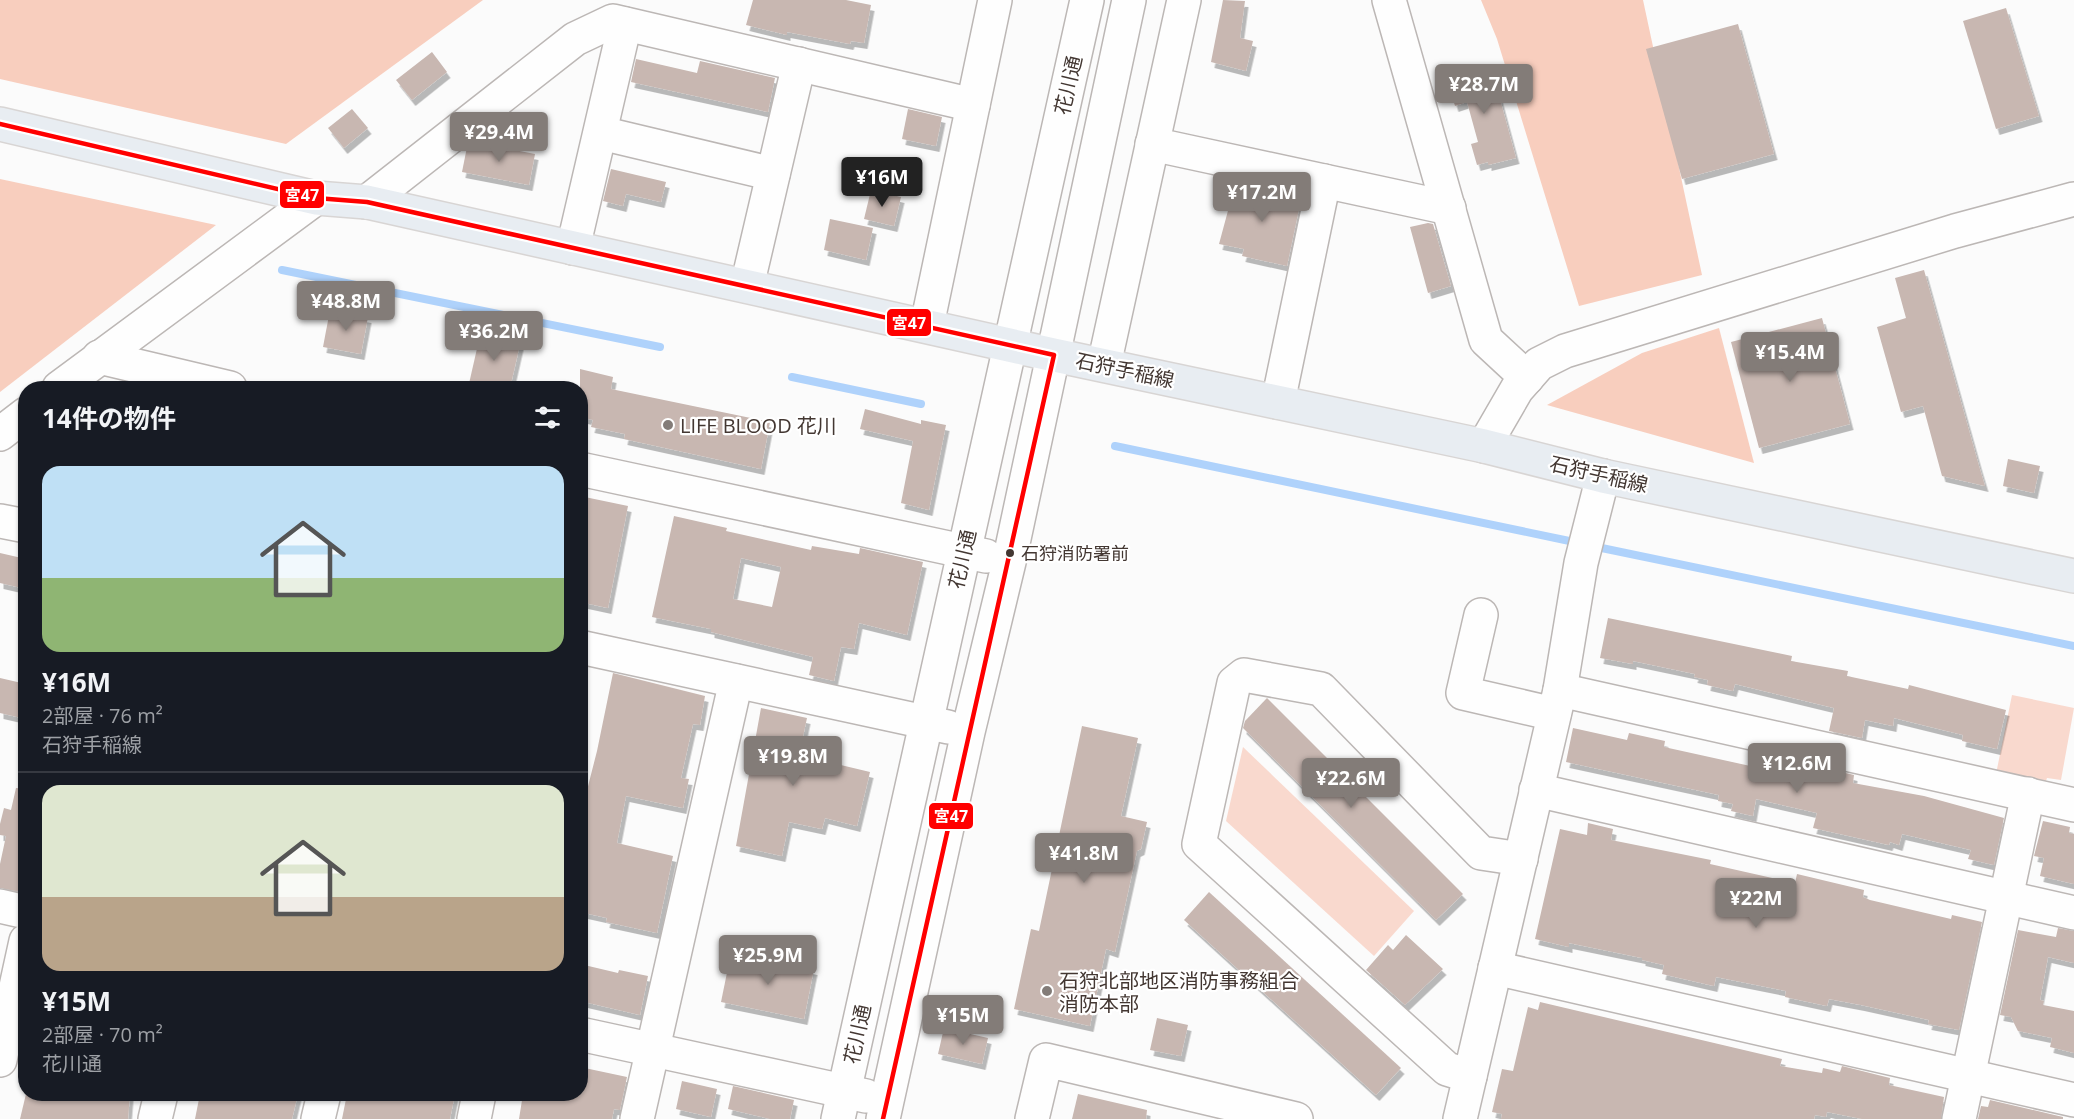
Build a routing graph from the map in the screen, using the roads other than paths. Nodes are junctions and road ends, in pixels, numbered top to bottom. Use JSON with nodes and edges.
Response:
{"nodes":[{"id":1,"x":995,"y":0,"type":"edge"},
{"id":2,"x":1087,"y":0,"type":"edge"},
{"id":3,"x":1129,"y":0,"type":"edge"},
{"id":4,"x":1184,"y":0,"type":"edge"},
{"id":5,"x":1389,"y":0,"type":"edge"},
{"id":6,"x":625,"y":24,"type":"junction"},
{"id":7,"x":799,"y":64,"type":"junction"},
{"id":8,"x":973,"y":105,"type":"junction"},
{"id":9,"x":0,"y":124,"type":"edge"},
{"id":10,"x":601,"y":133,"type":"junction"},
{"id":11,"x":1152,"y":144,"type":"junction"},
{"id":12,"x":773,"y":174,"type":"junction"},
{"id":13,"x":1324,"y":181,"type":"junction"},
{"id":14,"x":316,"y":198,"type":"junction"},
{"id":15,"x":2074,"y":199,"type":"edge"},
{"id":16,"x":367,"y":202,"type":"junction"},
{"id":17,"x":1449,"y":208,"type":"junction"},
{"id":18,"x":573,"y":248,"type":"junction"},
{"id":19,"x":747,"y":286,"type":"junction"},
{"id":20,"x":927,"y":325,"type":"junction"},
{"id":21,"x":1010,"y":344,"type":"junction"},
{"id":22,"x":1054,"y":355,"type":"junction"},
{"id":23,"x":99,"y":357,"type":"junction"},
{"id":24,"x":1104,"y":366,"type":"junction"},
{"id":25,"x":1527,"y":378,"type":"junction"},
{"id":26,"x":68,"y":381,"type":"edge"},
{"id":27,"x":200,"y":381,"type":"edge"},
{"id":28,"x":1278,"y":402,"type":"junction"},
{"id":29,"x":18,"y":420,"type":"edge"},
{"id":30,"x":0,"y":434,"type":"edge"},
{"id":31,"x":1484,"y":446,"type":"junction"},
{"id":32,"x":588,"y":471,"type":"edge"},
{"id":33,"x":1603,"y":476,"type":"junction"},
{"id":34,"x":0,"y":521,"type":"edge"},
{"id":35,"x":18,"y":524,"type":"edge"},
{"id":36,"x":964,"y":551,"type":"junction"},
{"id":37,"x":1009,"y":562,"type":"junction"},
{"id":38,"x":2074,"y":576,"type":"edge"},
{"id":39,"x":1481,"y":615,"type":"dead end"},
{"id":40,"x":588,"y":653,"type":"edge"},
{"id":41,"x":736,"y":681,"type":"junction"},
{"id":42,"x":1557,"y":702,"type":"junction"},
{"id":43,"x":926,"y":722,"type":"junction"},
{"id":44,"x":968,"y":732,"type":"junction"},
{"id":45,"x":1536,"y":790,"type":"junction"},
{"id":46,"x":2028,"y":795,"type":"junction"},
{"id":47,"x":2074,"y":805,"type":"edge"},
{"id":48,"x":1521,"y":859,"type":"junction"},
{"id":49,"x":2006,"y":899,"type":"junction"},
{"id":50,"x":0,"y":906,"type":"edge"},
{"id":51,"x":18,"y":910,"type":"edge"},
{"id":52,"x":2074,"y":914,"type":"edge"},
{"id":53,"x":1495,"y":968,"type":"junction"},
{"id":54,"x":18,"y":978,"type":"edge"},
{"id":55,"x":588,"y":1036,"type":"edge"},
{"id":56,"x":652,"y":1050,"type":"junction"},
{"id":57,"x":0,"y":1060,"type":"edge"},
{"id":58,"x":1470,"y":1076,"type":"junction"},
{"id":59,"x":1968,"y":1076,"type":"junction"},
{"id":60,"x":2074,"y":1100,"type":"edge"},
{"id":61,"x":159,"y":1101,"type":"edge"},
{"id":62,"x":322,"y":1101,"type":"edge"},
{"id":63,"x":478,"y":1101,"type":"edge"},
{"id":64,"x":841,"y":1105,"type":"edge"},
{"id":65,"x":1198,"y":1108,"type":"edge"},
{"id":66,"x":885,"y":1110,"type":"edge"},
{"id":67,"x":155,"y":1119,"type":"edge"},
{"id":68,"x":318,"y":1119,"type":"edge"},
{"id":69,"x":474,"y":1119,"type":"edge"},
{"id":70,"x":637,"y":1119,"type":"edge"},
{"id":71,"x":1032,"y":1119,"type":"edge"},
{"id":72,"x":1296,"y":1119,"type":"edge"},
{"id":73,"x":1460,"y":1119,"type":"edge"},
{"id":74,"x":1959,"y":1119,"type":"edge"}],
"edges":[{"from":1,"to":8,"type":"street"},
{"from":2,"to":21,"type":"street","name":"花川通"},
{"from":3,"to":22,"type":"street","name":"花川通"},
{"from":4,"to":11,"type":"street"},
{"from":5,"to":17,"type":"street"},
{"from":6,"to":7,"type":"street"},
{"from":6,"to":10,"type":"street"},
{"from":6,"to":16,"type":"street"},
{"from":7,"to":8,"type":"street"},
{"from":7,"to":12,"type":"street"},
{"from":8,"to":20,"type":"street"},
{"from":9,"to":14,"type":"main road","name":"石狩手稲線"},
{"from":10,"to":12,"type":"street"},
{"from":10,"to":18,"type":"street"},
{"from":11,"to":13,"type":"street"},
{"from":11,"to":24,"type":"street"},
{"from":12,"to":19,"type":"street"},
{"from":13,"to":17,"type":"street"},
{"from":13,"to":28,"type":"street"},
{"from":14,"to":16,"type":"main road","name":"石狩手稲線"},
{"from":14,"to":23,"type":"street"},
{"from":15,"to":25,"type":"street"},
{"from":16,"to":18,"type":"main road","name":"石狩手稲線"},
{"from":17,"to":25,"type":"street"},
{"from":18,"to":19,"type":"main road","name":"石狩手稲線"},
{"from":19,"to":20,"type":"main road","name":"石狩手稲線"},
{"from":20,"to":21,"type":"main road","name":"石狩手稲線"},
{"from":21,"to":22,"type":"main road","name":"石狩手稲線"},
{"from":21,"to":36,"type":"street","name":"花川通"},
{"from":22,"to":24,"type":"main road","name":"石狩手稲線"},
{"from":22,"to":37,"type":"street","name":"花川通"},
{"from":23,"to":26,"type":"street"},
{"from":23,"to":27,"type":"street"},
{"from":24,"to":28,"type":"main road","name":"石狩手稲線"},
{"from":25,"to":31,"type":"street"},
{"from":28,"to":31,"type":"main road","name":"石狩手稲線"},
{"from":29,"to":30,"type":"street"},
{"from":31,"to":33,"type":"main road","name":"石狩手稲線"},
{"from":32,"to":36,"type":"street"},
{"from":33,"to":38,"type":"main road","name":"石狩手稲線"},
{"from":33,"to":42,"type":"street"},
{"from":34,"to":35,"type":"street"},
{"from":36,"to":37,"type":"street"},
{"from":36,"to":43,"type":"street","name":"花川通"},
{"from":37,"to":44,"type":"street","name":"花川通"},
{"from":39,"to":42,"type":"street"},
{"from":40,"to":41,"type":"street"},
{"from":41,"to":43,"type":"street"},
{"from":41,"to":56,"type":"street"},
{"from":42,"to":45,"type":"street"},
{"from":42,"to":46,"type":"street"},
{"from":43,"to":44,"type":"street"},
{"from":43,"to":64,"type":"street","name":"花川通"},
{"from":44,"to":66,"type":"street","name":"花川通"},
{"from":45,"to":48,"type":"street"},
{"from":45,"to":49,"type":"street"},
{"from":46,"to":47,"type":"street"},
{"from":46,"to":49,"type":"street"},
{"from":48,"to":53,"type":"street"},
{"from":48,"to":58,"type":"street"},
{"from":49,"to":52,"type":"street"},
{"from":49,"to":59,"type":"street"},
{"from":50,"to":51,"type":"street"},
{"from":53,"to":58,"type":"street"},
{"from":53,"to":59,"type":"street"},
{"from":54,"to":57,"type":"street"},
{"from":55,"to":56,"type":"street"},
{"from":56,"to":64,"type":"street"},
{"from":56,"to":70,"type":"street"},
{"from":58,"to":73,"type":"street"},
{"from":59,"to":60,"type":"street"},
{"from":59,"to":74,"type":"street"},
{"from":61,"to":67,"type":"street"},
{"from":62,"to":68,"type":"street"},
{"from":63,"to":69,"type":"street"},
{"from":64,"to":66,"type":"street"},
{"from":65,"to":71,"type":"street"},
{"from":65,"to":72,"type":"street"}]}
